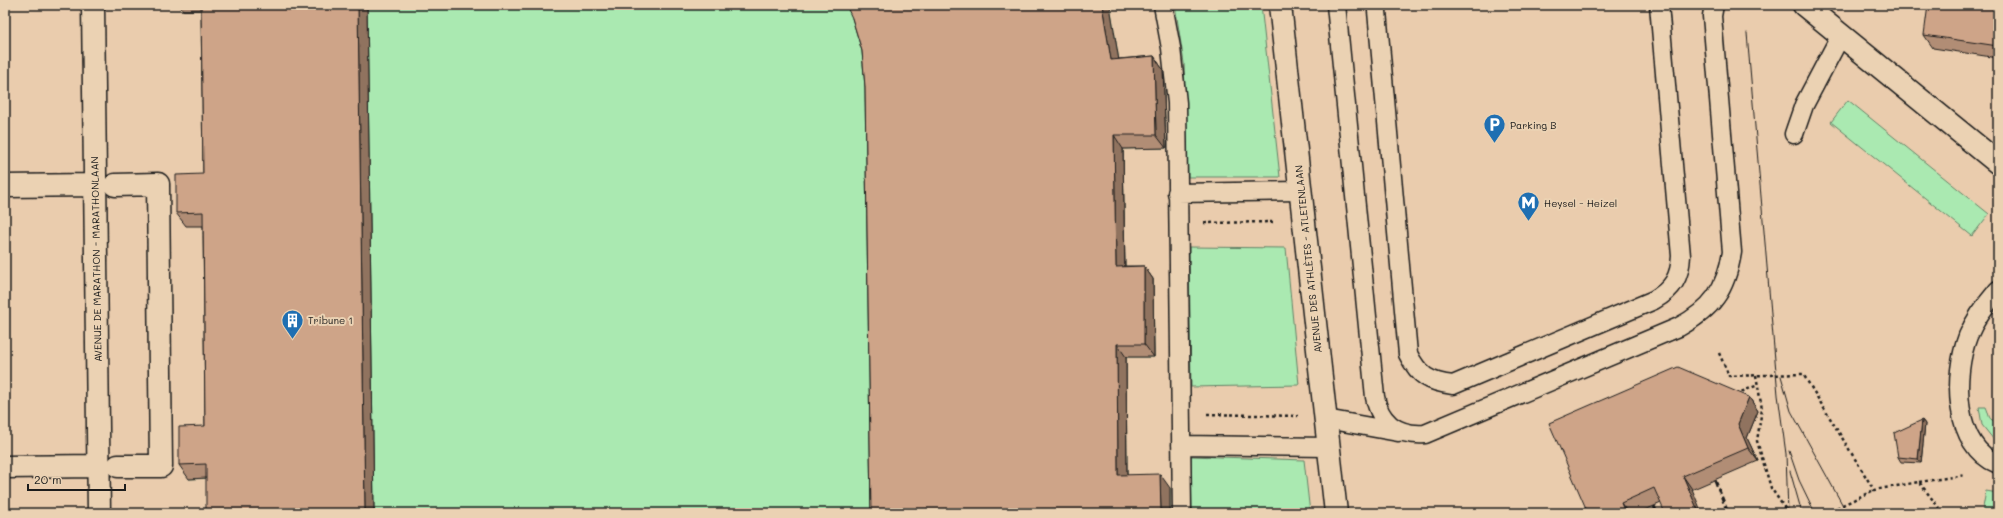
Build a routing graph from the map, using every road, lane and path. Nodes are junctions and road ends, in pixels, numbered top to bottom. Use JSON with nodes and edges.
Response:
{"nodes":[{"id":1,"x":93,"y":5,"type":"edge"},
{"id":2,"x":1163,"y":5,"type":"edge"},
{"id":3,"x":1280,"y":5,"type":"edge"},
{"id":4,"x":1336,"y":5,"type":"edge"},
{"id":5,"x":1378,"y":5,"type":"edge"},
{"id":6,"x":1659,"y":5,"type":"edge"},
{"id":7,"x":1714,"y":5,"type":"edge"},
{"id":8,"x":1804,"y":5,"type":"edge"},
{"id":9,"x":1842,"y":36,"type":"junction"},
{"id":10,"x":1794,"y":134,"type":"dead end"},
{"id":11,"x":1998,"y":163,"type":"edge"},
{"id":12,"x":105,"y":185,"type":"junction"},
{"id":13,"x":5,"y":186,"type":"edge"},
{"id":14,"x":1300,"y":191,"type":"junction"},
{"id":15,"x":1177,"y":193,"type":"junction"},
{"id":16,"x":1280,"y":222,"type":"dead end"},
{"id":17,"x":1178,"y":224,"type":"junction"},
{"id":18,"x":1998,"y":290,"type":"edge"},
{"id":19,"x":1719,"y":353,"type":"dead end"},
{"id":20,"x":1756,"y":375,"type":"junction"},
{"id":21,"x":1758,"y":385,"type":"junction"},
{"id":22,"x":1734,"y":395,"type":"edge"},
{"id":23,"x":1180,"y":414,"type":"junction"},
{"id":24,"x":1316,"y":418,"type":"junction"},
{"id":25,"x":1406,"y":433,"type":"junction"},
{"id":26,"x":1180,"y":445,"type":"junction"},
{"id":27,"x":1329,"y":447,"type":"junction"},
{"id":28,"x":1998,"y":464,"type":"edge"},
{"id":29,"x":108,"y":466,"type":"junction"},
{"id":30,"x":5,"y":467,"type":"edge"},
{"id":31,"x":1969,"y":474,"type":"dead end"},
{"id":32,"x":1919,"y":482,"type":"junction"},
{"id":33,"x":1874,"y":490,"type":"junction"},
{"id":34,"x":99,"y":513,"type":"edge"},
{"id":35,"x":1182,"y":513,"type":"edge"},
{"id":36,"x":1336,"y":513,"type":"edge"},
{"id":37,"x":1788,"y":513,"type":"edge"},
{"id":38,"x":1828,"y":513,"type":"edge"},
{"id":39,"x":1943,"y":513,"type":"edge"}],
"edges":[{"from":1,"to":12,"type":"street","name":"AVENUE DE MARATHON - MARATHONLAAN"},
{"from":2,"to":15,"type":"lane"},
{"from":3,"to":14,"type":"street","name":"AVENUE DES ATHLÈTES - ATLETENLAAN"},
{"from":4,"to":25,"type":"lane"},
{"from":5,"to":6,"type":"lane"},
{"from":7,"to":25,"type":"lane"},
{"from":8,"to":9,"type":"street"},
{"from":9,"to":10,"type":"lane"},
{"from":9,"to":11,"type":"street"},
{"from":12,"to":13,"type":"street"},
{"from":12,"to":29,"type":"street","name":"AVENUE DE MARATHON - MARATHONLAAN"},
{"from":12,"to":29,"type":"street"},
{"from":14,"to":15,"type":"lane"},
{"from":14,"to":24,"type":"street","name":"AVENUE DES ATHLÈTES - ATLETENLAAN"},
{"from":15,"to":17,"type":"lane"},
{"from":16,"to":17,"type":"path"},
{"from":17,"to":23,"type":"lane"},
{"from":18,"to":28,"type":"lane"},
{"from":19,"to":20,"type":"path"},
{"from":20,"to":21,"type":"path"},
{"from":20,"to":33,"type":"path"},
{"from":21,"to":22,"type":"path"},
{"from":21,"to":37,"type":"path"},
{"from":23,"to":24,"type":"path"},
{"from":23,"to":26,"type":"lane"},
{"from":24,"to":25,"type":"lane"},
{"from":24,"to":27,"type":"street","name":"AVENUE DES ATHLÈTES - ATLETENLAAN"},
{"from":26,"to":27,"type":"lane"},
{"from":26,"to":35,"type":"lane"},
{"from":27,"to":36,"type":"street","name":"AVENUE DES ATHLÈTES - ATLETENLAAN"},
{"from":29,"to":30,"type":"street"},
{"from":29,"to":34,"type":"street","name":"AVENUE DE MARATHON - MARATHONLAAN"},
{"from":31,"to":32,"type":"path"},
{"from":32,"to":33,"type":"path"},
{"from":32,"to":39,"type":"path"},
{"from":33,"to":38,"type":"path"}]}
